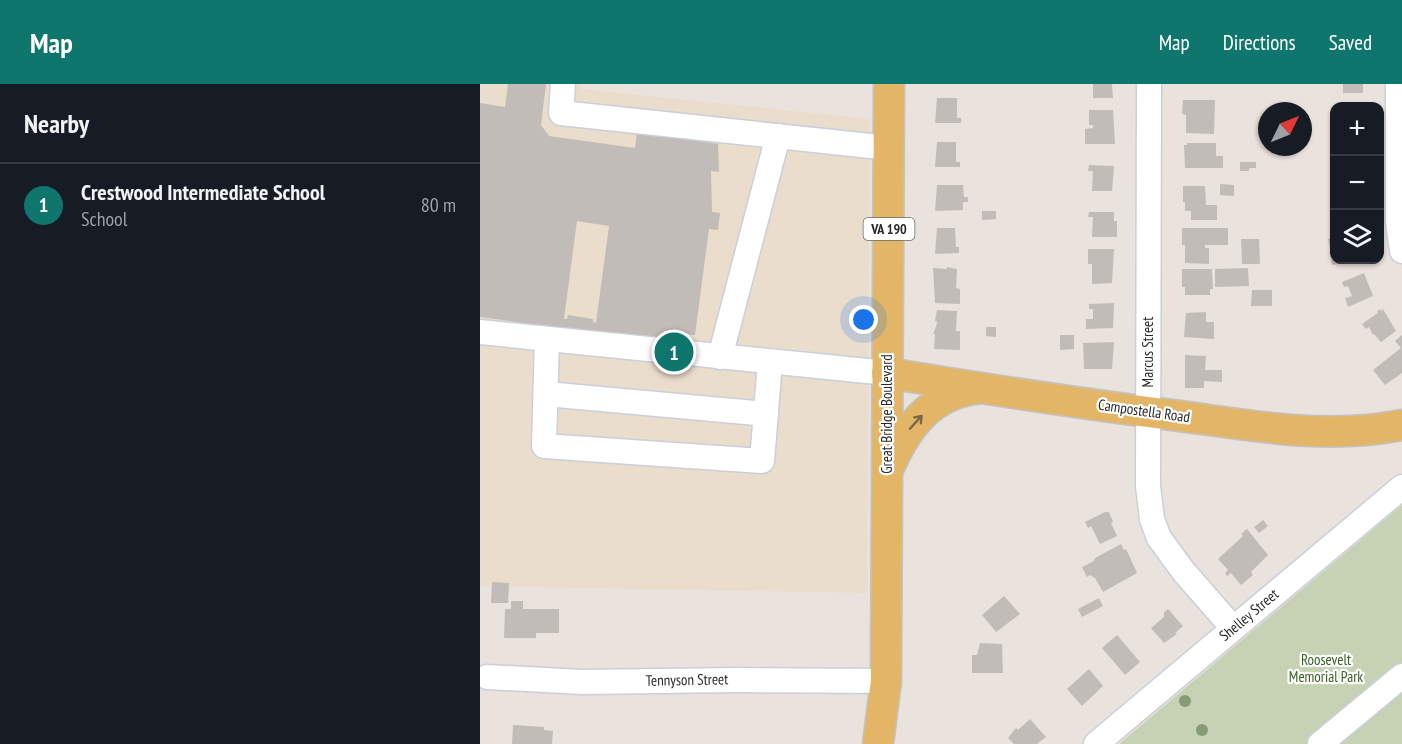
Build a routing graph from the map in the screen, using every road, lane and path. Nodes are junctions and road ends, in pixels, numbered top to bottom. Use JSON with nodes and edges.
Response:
{"nodes":[{"id":1,"x":563,"y":84,"type":"edge"},
{"id":2,"x":889,"y":84,"type":"edge"},
{"id":3,"x":1149,"y":84,"type":"edge"},
{"id":4,"x":1398,"y":84,"type":"edge"},
{"id":5,"x":778,"y":136,"type":"junction"},
{"id":6,"x":889,"y":148,"type":"junction"},
{"id":7,"x":1402,"y":250,"type":"edge"},
{"id":8,"x":480,"y":332,"type":"edge"},
{"id":9,"x":548,"y":339,"type":"junction"},
{"id":10,"x":720,"y":357,"type":"junction"},
{"id":11,"x":770,"y":362,"type":"junction"},
{"id":12,"x":887,"y":374,"type":"junction"},
{"id":13,"x":982,"y":388,"type":"junction"},
{"id":14,"x":546,"y":394,"type":"junction"},
{"id":15,"x":1148,"y":412,"type":"junction"},
{"id":16,"x":766,"y":414,"type":"junction"},
{"id":17,"x":1402,"y":426,"type":"edge"},
{"id":18,"x":887,"y":472,"type":"junction"},
{"id":19,"x":1402,"y":487,"type":"edge"},
{"id":20,"x":1233,"y":627,"type":"junction"},
{"id":21,"x":1402,"y":676,"type":"edge"},
{"id":22,"x":488,"y":677,"type":"dead end"},
{"id":23,"x":886,"y":681,"type":"junction"},
{"id":24,"x":1330,"y":741,"type":"edge"},
{"id":25,"x":878,"y":744,"type":"edge"},
{"id":26,"x":1096,"y":744,"type":"edge"}],
"edges":[{"from":1,"to":5,"type":"street"},
{"from":2,"to":6,"type":"main road","name":"Great Bridge Boulevard","number":"VA 190"},
{"from":3,"to":15,"type":"street","name":"Marcus Street"},
{"from":4,"to":7,"type":"street"},
{"from":5,"to":6,"type":"street"},
{"from":5,"to":10,"type":"street"},
{"from":6,"to":12,"type":"main road","name":"Great Bridge Boulevard","number":"VA 190"},
{"from":8,"to":9,"type":"street"},
{"from":9,"to":10,"type":"street"},
{"from":9,"to":14,"type":"street"},
{"from":10,"to":11,"type":"street"},
{"from":11,"to":12,"type":"street"},
{"from":11,"to":16,"type":"street"},
{"from":12,"to":13,"type":"main road","name":"Campostella Road"},
{"from":12,"to":18,"type":"main road","name":"Great Bridge Boulevard","number":"VA 190"},
{"from":13,"to":15,"type":"main road","name":"Campostella Road"},
{"from":18,"to":13,"type":"main road","one_way":true},
{"from":14,"to":16,"type":"street"},
{"from":14,"to":16,"type":"street"},
{"from":15,"to":17,"type":"main road","name":"Campostella Road"},
{"from":15,"to":20,"type":"street","name":"Marcus Street"},
{"from":18,"to":23,"type":"main road","name":"Great Bridge Boulevard","number":"VA 190"},
{"from":19,"to":20,"type":"street","name":"Shelley Street"},
{"from":20,"to":26,"type":"street","name":"Shelley Street"},
{"from":21,"to":24,"type":"street"},
{"from":22,"to":23,"type":"street","name":"Tennyson Street"},
{"from":23,"to":25,"type":"main road","name":"Great Bridge Boulevard","number":"VA 190"}]}
